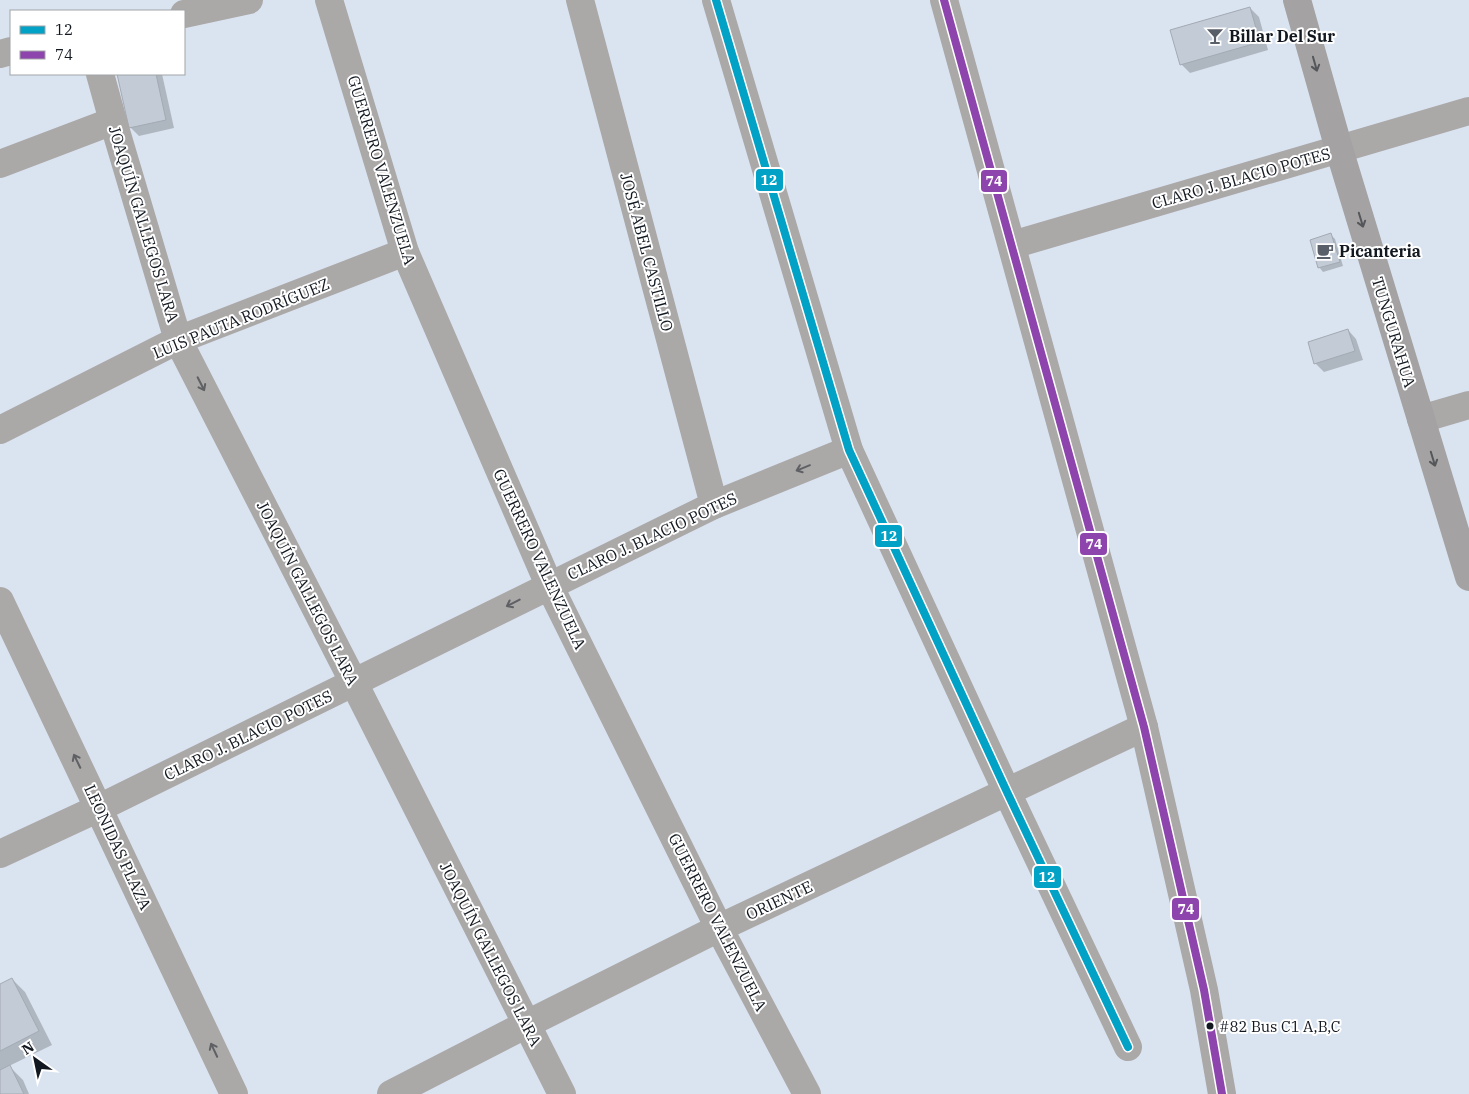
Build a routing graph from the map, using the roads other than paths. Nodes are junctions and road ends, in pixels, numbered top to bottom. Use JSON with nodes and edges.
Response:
{"nodes":[{"id":1,"x":249,"y":0,"type":"edge"},
{"id":2,"x":329,"y":0,"type":"edge"},
{"id":3,"x":580,"y":0,"type":"edge"},
{"id":4,"x":716,"y":0,"type":"edge"},
{"id":5,"x":944,"y":0,"type":"edge"},
{"id":6,"x":1297,"y":0,"type":"edge"},
{"id":7,"x":185,"y":14,"type":"edge"},
{"id":8,"x":100,"y":75,"type":"edge"},
{"id":9,"x":1469,"y":111,"type":"edge"},
{"id":10,"x":113,"y":121,"type":"junction"},
{"id":11,"x":1339,"y":149,"type":"junction"},
{"id":12,"x":0,"y":164,"type":"edge"},
{"id":13,"x":1012,"y":245,"type":"junction"},
{"id":14,"x":405,"y":252,"type":"junction"},
{"id":15,"x":178,"y":340,"type":"junction"},
{"id":16,"x":1469,"y":405,"type":"edge"},
{"id":17,"x":1421,"y":419,"type":"junction"},
{"id":18,"x":0,"y":430,"type":"edge"},
{"id":19,"x":848,"y":450,"type":"junction"},
{"id":20,"x":714,"y":505,"type":"junction"},
{"id":21,"x":1469,"y":577,"type":"edge"},
{"id":22,"x":549,"y":585,"type":"junction"},
{"id":23,"x":0,"y":601,"type":"edge"},
{"id":24,"x":354,"y":683,"type":"junction"},
{"id":25,"x":1144,"y":727,"type":"junction"},
{"id":26,"x":1007,"y":792,"type":"junction"},
{"id":27,"x":99,"y":808,"type":"junction"},
{"id":28,"x":0,"y":854,"type":"edge"},
{"id":29,"x":719,"y":928,"type":"junction"},
{"id":30,"x":527,"y":1024,"type":"junction"},
{"id":31,"x":1128,"y":1047,"type":"dead end"},
{"id":32,"x":234,"y":1094,"type":"edge"},
{"id":33,"x":391,"y":1094,"type":"edge"},
{"id":34,"x":562,"y":1094,"type":"edge"},
{"id":35,"x":807,"y":1094,"type":"edge"},
{"id":36,"x":1222,"y":1094,"type":"edge"}],
"edges":[{"from":1,"to":7,"type":"street"},
{"from":2,"to":14,"type":"street","name":"GUERRERO VALENZUELA"},
{"from":3,"to":20,"type":"street","name":"JOSÉ ABEL CASTILLO"},
{"from":4,"to":19,"type":"street"},
{"from":5,"to":13,"type":"street"},
{"from":6,"to":11,"type":"main road","name":"TUNGURAHUA","one_way":true},
{"from":8,"to":10,"type":"street","name":"JOAQUÍN GALLEGOS LARA"},
{"from":9,"to":11,"type":"street","name":"CLARO J. BLACIO POTES"},
{"from":10,"to":12,"type":"street"},
{"from":10,"to":15,"type":"street","name":"JOAQUÍN GALLEGOS LARA"},
{"from":11,"to":13,"type":"street","name":"CLARO J. BLACIO POTES"},
{"from":11,"to":17,"type":"main road","name":"TUNGURAHUA","one_way":true},
{"from":13,"to":25,"type":"street"},
{"from":14,"to":15,"type":"street","name":"LUIS PAUTA RODRÍGUEZ"},
{"from":14,"to":22,"type":"street","name":"GUERRERO VALENZUELA"},
{"from":15,"to":18,"type":"street","name":"LUIS PAUTA RODRÍGUEZ"},
{"from":15,"to":24,"type":"street","name":"JOAQUÍN GALLEGOS LARA","one_way":true},
{"from":16,"to":17,"type":"street"},
{"from":17,"to":21,"type":"main road","name":"TUNGURAHUA","one_way":true},
{"from":19,"to":20,"type":"street","name":"CLARO J. BLACIO POTES","one_way":true},
{"from":19,"to":26,"type":"street"},
{"from":20,"to":22,"type":"street","name":"CLARO J. BLACIO POTES"},
{"from":22,"to":24,"type":"street","name":"CLARO J. BLACIO POTES","one_way":true},
{"from":22,"to":29,"type":"street","name":"GUERRERO VALENZUELA"},
{"from":27,"to":23,"type":"street","name":"LEONIDAS PLAZA","one_way":true},
{"from":24,"to":27,"type":"street","name":"CLARO J. BLACIO POTES"},
{"from":24,"to":30,"type":"street","name":"JOAQUÍN GALLEGOS LARA"},
{"from":25,"to":26,"type":"street","name":"ORIENTE"},
{"from":25,"to":36,"type":"street"},
{"from":26,"to":29,"type":"street","name":"ORIENTE"},
{"from":26,"to":31,"type":"street"},
{"from":27,"to":28,"type":"street","name":"CLARO J. BLACIO POTES"},
{"from":32,"to":27,"type":"street","name":"LEONIDAS PLAZA","one_way":true},
{"from":29,"to":30,"type":"street","name":"ORIENTE"},
{"from":29,"to":35,"type":"street","name":"GUERRERO VALENZUELA"},
{"from":30,"to":33,"type":"street","name":"ORIENTE"},
{"from":30,"to":34,"type":"street","name":"JOAQUÍN GALLEGOS LARA"}]}
